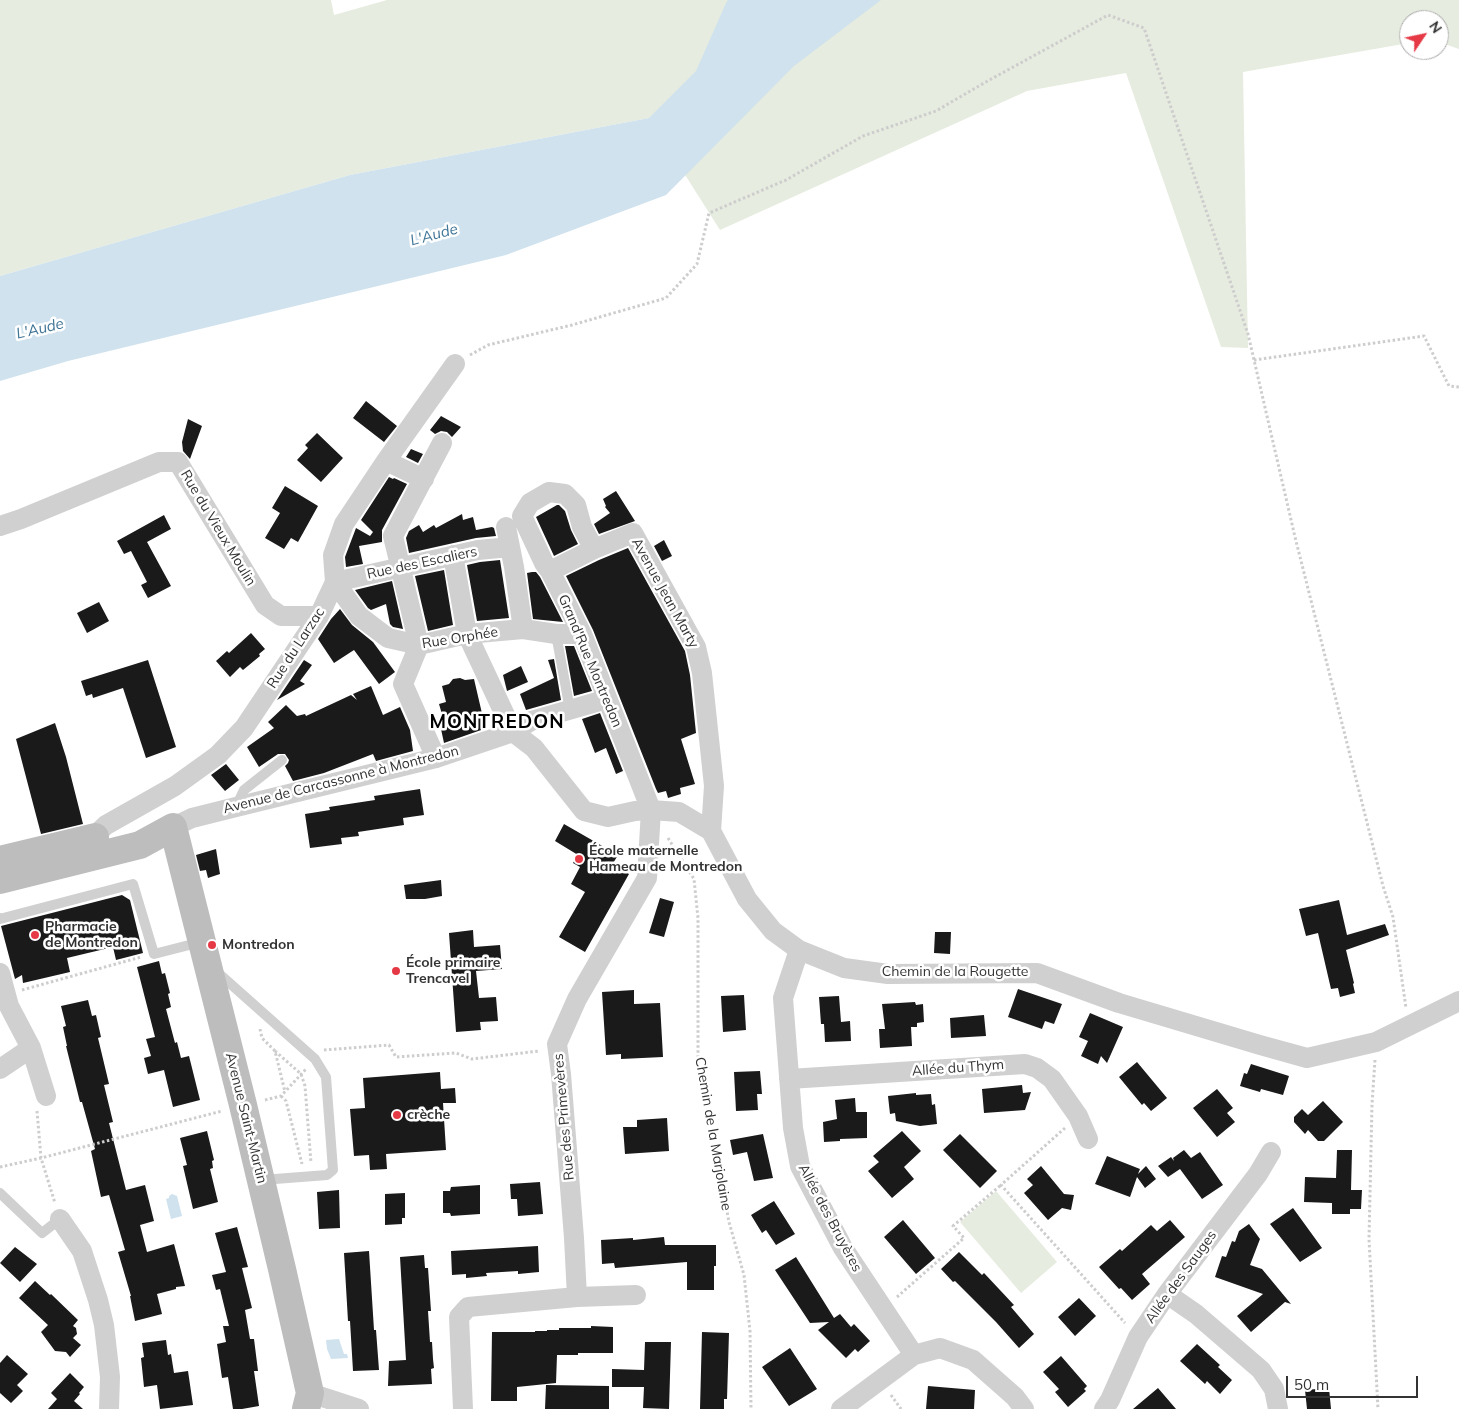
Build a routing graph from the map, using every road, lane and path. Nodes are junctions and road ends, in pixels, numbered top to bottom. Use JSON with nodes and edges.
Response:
{"nodes":[{"id":1,"x":1254,"y":360,"type":"junction"},
{"id":2,"x":455,"y":364,"type":"joint"},
{"id":3,"x":1459,"y":386,"type":"edge"},
{"id":4,"x":442,"y":443,"type":"dead end"},
{"id":5,"x":386,"y":460,"type":"junction"},
{"id":6,"x":424,"y":479,"type":"junction"},
{"id":7,"x":514,"y":522,"type":"junction"},
{"id":8,"x":0,"y":526,"type":"edge"},
{"id":9,"x":510,"y":547,"type":"junction"},
{"id":10,"x":594,"y":549,"type":"junction"},
{"id":11,"x":453,"y":555,"type":"junction"},
{"id":12,"x":400,"y":567,"type":"junction"},
{"id":13,"x":514,"y":567,"type":"junction"},
{"id":14,"x":547,"y":567,"type":"junction"},
{"id":15,"x":334,"y":582,"type":"junction"},
{"id":16,"x":319,"y":616,"type":"junction"},
{"id":17,"x":523,"y":629,"type":"junction"},
{"id":18,"x":467,"y":634,"type":"junction"},
{"id":19,"x":556,"y":634,"type":"junction"},
{"id":20,"x":582,"y":634,"type":"junction"},
{"id":21,"x":419,"y":645,"type":"junction"},
{"id":22,"x":607,"y":698,"type":"junction"},
{"id":23,"x":570,"y":710,"type":"junction"},
{"id":24,"x":513,"y":732,"type":"junction"},
{"id":25,"x":436,"y":758,"type":"junction"},
{"id":26,"x":282,"y":760,"type":"dead end"},
{"id":27,"x":236,"y":807,"type":"junction"},
{"id":28,"x":651,"y":810,"type":"junction"},
{"id":29,"x":173,"y":827,"type":"junction"},
{"id":30,"x":711,"y":831,"type":"junction"},
{"id":31,"x":96,"y":846,"type":"junction"},
{"id":32,"x":0,"y":860,"type":"edge"},
{"id":33,"x":0,"y":880,"type":"edge"},
{"id":34,"x":0,"y":918,"type":"edge"},
{"id":35,"x":799,"y":950,"type":"junction"},
{"id":36,"x":205,"y":953,"type":"junction"},
{"id":37,"x":154,"y":954,"type":"junction"},
{"id":38,"x":0,"y":972,"type":"edge"},
{"id":39,"x":8,"y":1000,"type":"junction"},
{"id":40,"x":1459,"y":1001,"type":"edge"},
{"id":41,"x":259,"y":1022,"type":"dead end"},
{"id":42,"x":1408,"y":1026,"type":"junction"},
{"id":43,"x":1376,"y":1042,"type":"junction"},
{"id":44,"x":31,"y":1048,"type":"junction"},
{"id":45,"x":558,"y":1049,"type":"junction"},
{"id":46,"x":275,"y":1051,"type":"junction"},
{"id":47,"x":315,"y":1059,"type":"junction"},
{"id":48,"x":0,"y":1069,"type":"edge"},
{"id":49,"x":301,"y":1074,"type":"junction"},
{"id":50,"x":789,"y":1079,"type":"junction"},
{"id":51,"x":285,"y":1092,"type":"junction"},
{"id":52,"x":46,"y":1096,"type":"joint"},
{"id":53,"x":281,"y":1096,"type":"junction"},
{"id":54,"x":243,"y":1105,"type":"junction"},
{"id":55,"x":1078,"y":1116,"type":"junction"},
{"id":56,"x":1088,"y":1139,"type":"dead end"},
{"id":57,"x":1271,"y":1152,"type":"dead end"},
{"id":58,"x":42,"y":1158,"type":"junction"},
{"id":59,"x":302,"y":1164,"type":"junction"},
{"id":60,"x":0,"y":1166,"type":"edge"},
{"id":61,"x":305,"y":1176,"type":"junction"},
{"id":62,"x":261,"y":1180,"type":"junction"},
{"id":63,"x":1001,"y":1185,"type":"junction"},
{"id":64,"x":0,"y":1193,"type":"edge"},
{"id":65,"x":60,"y":1219,"type":"junction"},
{"id":66,"x":1167,"y":1294,"type":"junction"},
{"id":67,"x":636,"y":1295,"type":"dead end"},
{"id":68,"x":577,"y":1297,"type":"junction"},
{"id":69,"x":883,"y":1309,"type":"junction"},
{"id":70,"x":1138,"y":1337,"type":"junction"},
{"id":71,"x":914,"y":1355,"type":"junction"},
{"id":72,"x":308,"y":1401,"type":"edge"},
{"id":73,"x":109,"y":1409,"type":"edge"},
{"id":74,"x":358,"y":1409,"type":"edge"},
{"id":75,"x":463,"y":1409,"type":"edge"},
{"id":76,"x":751,"y":1409,"type":"edge"},
{"id":77,"x":841,"y":1409,"type":"edge"},
{"id":78,"x":1024,"y":1409,"type":"edge"},
{"id":79,"x":1104,"y":1409,"type":"edge"},
{"id":80,"x":1278,"y":1409,"type":"edge"},
{"id":81,"x":1378,"y":1409,"type":"edge"}],
"edges":[{"from":1,"to":2,"type":"path"},
{"from":1,"to":3,"type":"path"},
{"from":1,"to":42,"type":"path"},
{"from":2,"to":5,"type":"street","name":"Rue du Larzac"},
{"from":4,"to":6,"type":"street"},
{"from":5,"to":6,"type":"street"},
{"from":5,"to":15,"type":"street","name":"Rue du Larzac"},
{"from":6,"to":12,"type":"street"},
{"from":7,"to":9,"type":"street"},
{"from":7,"to":10,"type":"street"},
{"from":7,"to":14,"type":"street","name":"Grand'Rue Montredon"},
{"from":8,"to":16,"type":"street","name":"Rue du Vieux Moulin"},
{"from":9,"to":11,"type":"street","name":"Rue des Escaliers"},
{"from":9,"to":13,"type":"street"},
{"from":10,"to":14,"type":"street","name":"Avenue Jean Marty"},
{"from":10,"to":30,"type":"street","name":"Avenue Jean Marty"},
{"from":11,"to":12,"type":"street","name":"Rue des Escaliers"},
{"from":11,"to":18,"type":"street"},
{"from":12,"to":15,"type":"street","name":"Rue des Escaliers"},
{"from":12,"to":21,"type":"street"},
{"from":13,"to":14,"type":"street","name":"Avenue Jean Marty"},
{"from":13,"to":17,"type":"street"},
{"from":14,"to":20,"type":"street","name":"Grand'Rue Montredon"},
{"from":15,"to":16,"type":"street","name":"Rue du Larzac"},
{"from":15,"to":21,"type":"street","name":"Rue Orphée"},
{"from":16,"to":31,"type":"street","name":"Rue du Larzac"},
{"from":17,"to":18,"type":"street","name":"Rue Orphée"},
{"from":17,"to":19,"type":"street","name":"Rue Orphée"},
{"from":18,"to":21,"type":"street","name":"Rue Orphée"},
{"from":18,"to":24,"type":"street"},
{"from":19,"to":20,"type":"street","name":"Rue Orphée"},
{"from":19,"to":23,"type":"lane"},
{"from":20,"to":22,"type":"street","name":"Grand'Rue Montredon"},
{"from":21,"to":25,"type":"street"},
{"from":22,"to":23,"type":"street","name":"Avenue de Carcassonne à Montredon"},
{"from":22,"to":28,"type":"street","name":"Grand'Rue Montredon"},
{"from":23,"to":24,"type":"street","name":"Avenue de Carcassonne à Montredon"},
{"from":24,"to":25,"type":"street","name":"Avenue de Carcassonne à Montredon"},
{"from":24,"to":28,"type":"street"},
{"from":25,"to":27,"type":"street","name":"Avenue de Carcassonne à Montredon"},
{"from":26,"to":27,"type":"lane"},
{"from":27,"to":29,"type":"street","name":"Avenue de Carcassonne à Montredon"},
{"from":28,"to":30,"type":"street"},
{"from":28,"to":45,"type":"street","name":"Rue des Primevères"},
{"from":28,"to":76,"type":"path","name":"Chemin de la Marjolaine"},
{"from":29,"to":31,"type":"street"},
{"from":29,"to":36,"type":"street","name":"Avenue Saint-Martin"},
{"from":30,"to":35,"type":"street","name":"Chemin de la Rougette"},
{"from":31,"to":32,"type":"street"},
{"from":31,"to":33,"type":"street"},
{"from":34,"to":37,"type":"lane"},
{"from":35,"to":43,"type":"street","name":"Chemin de la Rougette"},
{"from":35,"to":50,"type":"street","name":"Allée des Bruyères"},
{"from":36,"to":37,"type":"lane"},
{"from":36,"to":47,"type":"lane"},
{"from":36,"to":54,"type":"street","name":"Avenue Saint-Martin"},
{"from":37,"to":39,"type":"path"},
{"from":38,"to":39,"type":"street"},
{"from":39,"to":44,"type":"street"},
{"from":40,"to":42,"type":"street","name":"Chemin de la Rougette"},
{"from":41,"to":46,"type":"path"},
{"from":42,"to":43,"type":"street","name":"Chemin de la Rougette"},
{"from":43,"to":81,"type":"path"},
{"from":44,"to":48,"type":"street"},
{"from":44,"to":52,"type":"street"},
{"from":45,"to":47,"type":"path"},
{"from":45,"to":68,"type":"street","name":"Rue des Primevères"},
{"from":46,"to":49,"type":"path"},
{"from":46,"to":51,"type":"path"},
{"from":47,"to":49,"type":"path"},
{"from":47,"to":61,"type":"lane"},
{"from":49,"to":51,"type":"path"},
{"from":49,"to":59,"type":"path"},
{"from":50,"to":55,"type":"street","name":"Allée du Thym"},
{"from":50,"to":69,"type":"street","name":"Allée des Bruyères"},
{"from":51,"to":53,"type":"path"},
{"from":52,"to":58,"type":"path"},
{"from":53,"to":54,"type":"path"},
{"from":53,"to":59,"type":"path"},
{"from":54,"to":58,"type":"path"},
{"from":54,"to":62,"type":"street","name":"Avenue Saint-Martin"},
{"from":55,"to":56,"type":"street","name":"Allée du Thym"},
{"from":55,"to":63,"type":"path"},
{"from":57,"to":66,"type":"street","name":"Allée des Sauges"},
{"from":58,"to":60,"type":"path"},
{"from":58,"to":65,"type":"path"},
{"from":59,"to":61,"type":"path"},
{"from":61,"to":62,"type":"lane"},
{"from":62,"to":72,"type":"street","name":"Avenue Saint-Martin"},
{"from":63,"to":69,"type":"path"},
{"from":63,"to":70,"type":"path"},
{"from":64,"to":65,"type":"lane"},
{"from":65,"to":73,"type":"street"},
{"from":66,"to":70,"type":"street","name":"Allée des Sauges"},
{"from":66,"to":80,"type":"street"},
{"from":67,"to":68,"type":"street"},
{"from":68,"to":75,"type":"street"},
{"from":69,"to":71,"type":"street","name":"Allée des Bruyères"},
{"from":70,"to":79,"type":"street","name":"Allée des Sauges"},
{"from":71,"to":77,"type":"street"},
{"from":71,"to":78,"type":"street"},
{"from":72,"to":74,"type":"street"}]}
